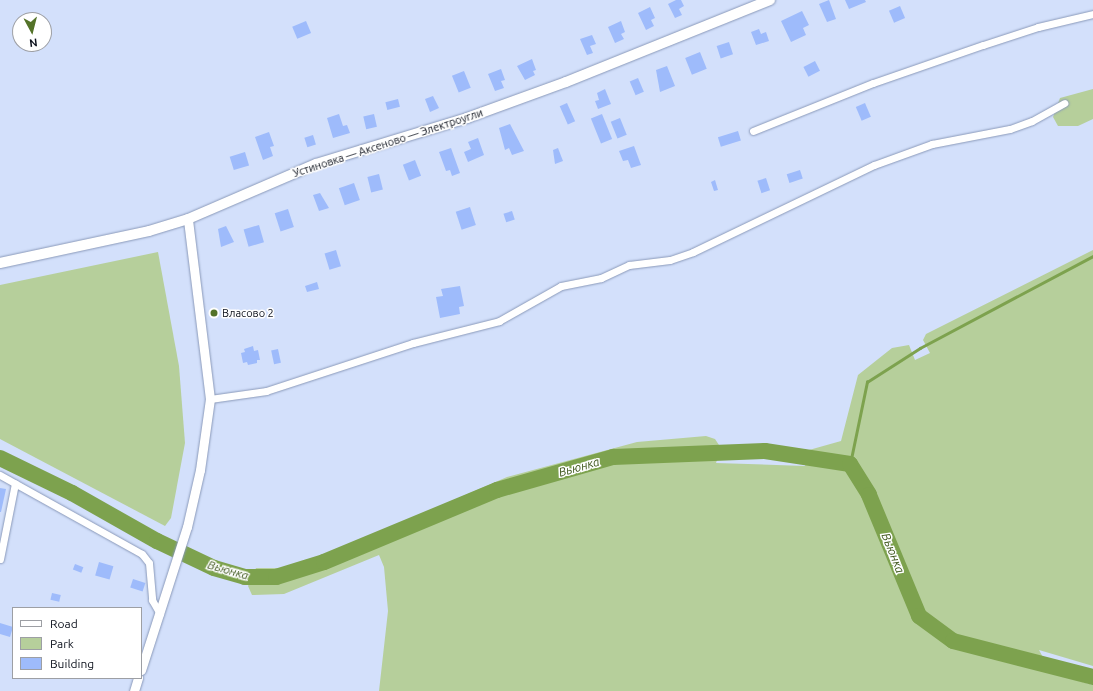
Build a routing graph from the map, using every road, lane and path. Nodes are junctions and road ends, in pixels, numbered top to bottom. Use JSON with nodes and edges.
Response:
{"nodes":[{"id":1,"x":770,"y":0,"type":"edge"},
{"id":2,"x":755,"y":3,"type":"edge"},
{"id":3,"x":1093,"y":14,"type":"edge"},
{"id":4,"x":1064,"y":103,"type":"dead end"},
{"id":5,"x":753,"y":131,"type":"dead end"},
{"id":6,"x":188,"y":219,"type":"junction"},
{"id":7,"x":0,"y":263,"type":"edge"},
{"id":8,"x":210,"y":399,"type":"junction"},
{"id":9,"x":0,"y":475,"type":"edge"},
{"id":10,"x":15,"y":483,"type":"junction"},
{"id":11,"x":0,"y":560,"type":"edge"},
{"id":12,"x":160,"y":614,"type":"junction"},
{"id":13,"x":142,"y":667,"type":"edge"},
{"id":14,"x":138,"y":679,"type":"edge"},
{"id":15,"x":134,"y":691,"type":"edge"}],
"edges":[{"from":1,"to":2,"type":"main road","name":"Устиновка — Аксеново — Электроугли"},
{"from":2,"to":6,"type":"main road","name":"Устиновка — Аксеново — Электроугли"},
{"from":3,"to":5,"type":"street"},
{"from":4,"to":8,"type":"street"},
{"from":6,"to":7,"type":"main road","name":"Устиновка — Аксеново — Электроугли"},
{"from":6,"to":8,"type":"street"},
{"from":8,"to":12,"type":"street"},
{"from":9,"to":10,"type":"street"},
{"from":10,"to":11,"type":"street"},
{"from":10,"to":12,"type":"street"},
{"from":12,"to":13,"type":"street"},
{"from":14,"to":15,"type":"street"}]}
